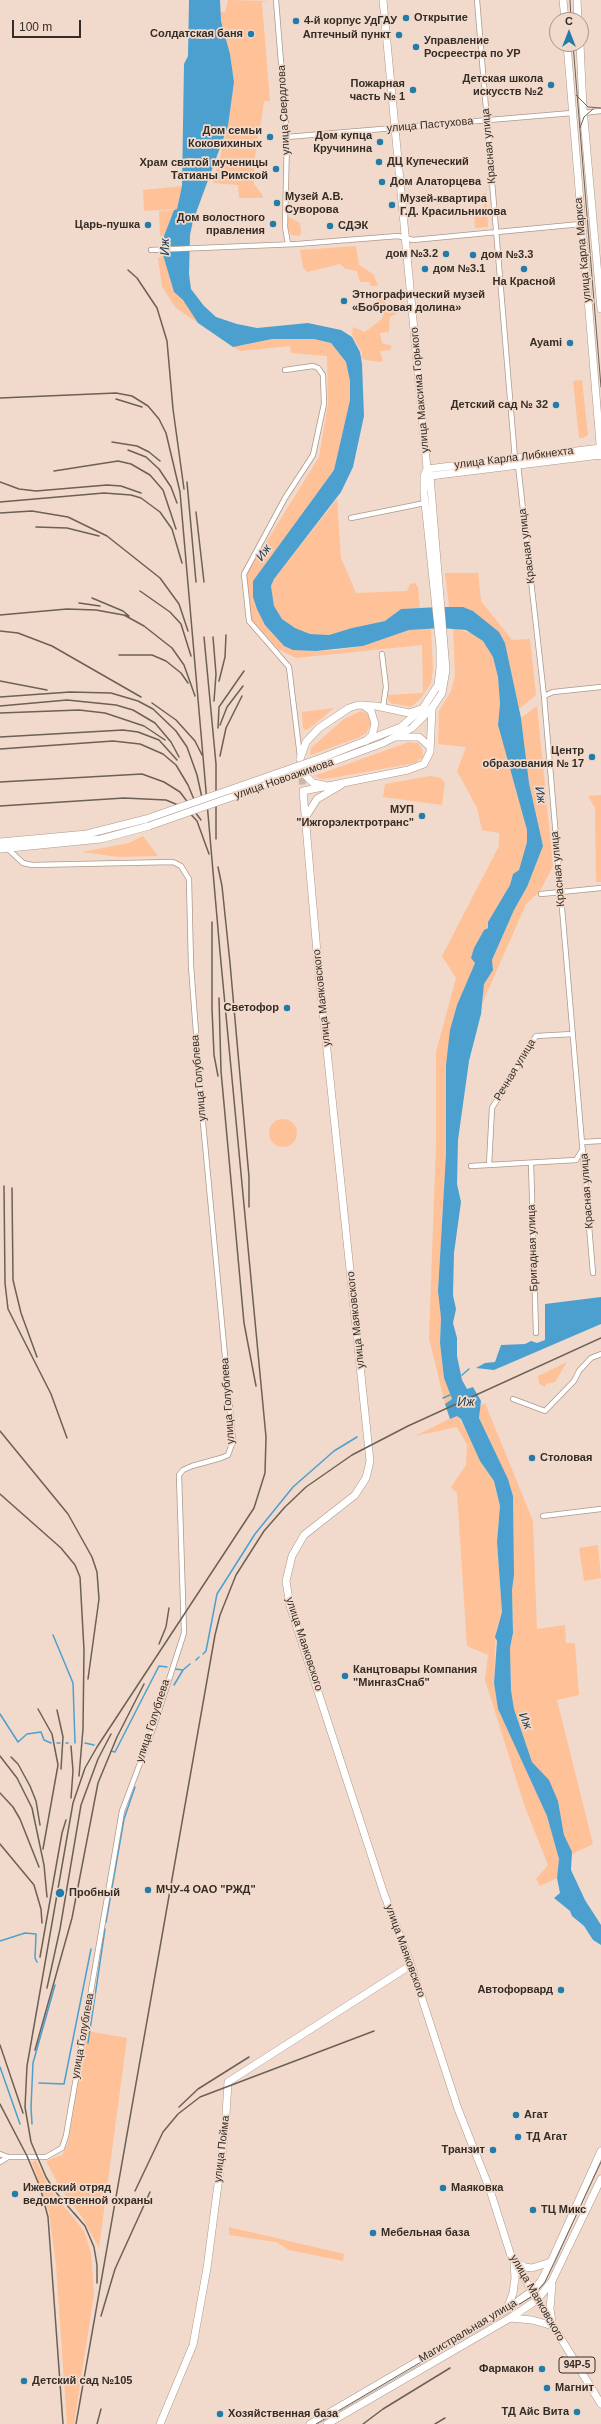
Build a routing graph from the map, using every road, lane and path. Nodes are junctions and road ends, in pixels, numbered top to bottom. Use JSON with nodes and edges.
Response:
{"nodes":[{"id":1,"x":276,"y":0,"type":"edge"},
{"id":2,"x":383,"y":0,"type":"edge"},
{"id":3,"x":477,"y":0,"type":"edge"},
{"id":4,"x":563,"y":0,"type":"edge"},
{"id":5,"x":577,"y":0,"type":"edge"},
{"id":6,"x":564,"y":12,"type":"edge"},
{"id":7,"x":578,"y":12,"type":"edge"},
{"id":8,"x":567,"y":52,"type":"edge"},
{"id":9,"x":580,"y":52,"type":"edge"},
{"id":10,"x":601,"y":111,"type":"edge"},
{"id":11,"x":568,"y":113,"type":"junction"},
{"id":12,"x":584,"y":113,"type":"junction"},
{"id":13,"x":487,"y":120,"type":"junction"},
{"id":14,"x":395,"y":128,"type":"junction"},
{"id":15,"x":287,"y":137,"type":"junction"},
{"id":16,"x":581,"y":224,"type":"junction"},
{"id":17,"x":496,"y":233,"type":"junction"},
{"id":18,"x":406,"y":239,"type":"junction"},
{"id":19,"x":288,"y":244,"type":"junction"},
{"id":20,"x":151,"y":250,"type":"dead end"},
{"id":21,"x":601,"y":309,"type":"edge"},
{"id":22,"x":285,"y":370,"type":"dead end"},
{"id":23,"x":601,"y":452,"type":"edge"},
{"id":24,"x":516,"y":462,"type":"junction"},
{"id":25,"x":428,"y":472,"type":"junction"},
{"id":26,"x":425,"y":503,"type":"junction"},
{"id":27,"x":351,"y":518,"type":"dead end"},
{"id":28,"x":437,"y":584,"type":"junction"},
{"id":29,"x":382,"y":654,"type":"dead end"},
{"id":30,"x":601,"y":687,"type":"edge"},
{"id":31,"x":544,"y":696,"type":"junction"},
{"id":32,"x":362,"y":705,"type":"junction"},
{"id":33,"x":383,"y":707,"type":"junction"},
{"id":34,"x":423,"y":708,"type":"junction"},
{"id":35,"x":432,"y":708,"type":"junction"},
{"id":36,"x":396,"y":738,"type":"junction"},
{"id":37,"x":365,"y":742,"type":"junction"},
{"id":38,"x":429,"y":746,"type":"junction"},
{"id":39,"x":300,"y":759,"type":"joint"},
{"id":40,"x":325,"y":760,"type":"junction"},
{"id":41,"x":301,"y":771,"type":"dead end"},
{"id":42,"x":345,"y":783,"type":"junction"},
{"id":43,"x":328,"y":786,"type":"junction"},
{"id":44,"x":305,"y":818,"type":"junction"},
{"id":45,"x":147,"y":822,"type":"junction"},
{"id":46,"x":0,"y":842,"type":"edge"},
{"id":47,"x":4,"y":848,"type":"edge"},
{"id":48,"x":601,"y":888,"type":"edge"},
{"id":49,"x":560,"y":892,"type":"junction"},
{"id":50,"x":541,"y":894,"type":"dead end"},
{"id":51,"x":573,"y":1034,"type":"junction"},
{"id":52,"x":601,"y":1141,"type":"edge"},
{"id":53,"x":583,"y":1142,"type":"junction"},
{"id":54,"x":583,"y":1149,"type":"junction"},
{"id":55,"x":531,"y":1163,"type":"junction"},
{"id":56,"x":489,"y":1165,"type":"junction"},
{"id":57,"x":471,"y":1166,"type":"dead end"},
{"id":58,"x":593,"y":1273,"type":"dead end"},
{"id":59,"x":536,"y":1333,"type":"dead end"},
{"id":60,"x":601,"y":1354,"type":"edge"},
{"id":61,"x":513,"y":1399,"type":"dead end"},
{"id":62,"x":601,"y":1509,"type":"edge"},
{"id":63,"x":543,"y":1516,"type":"dead end"},
{"id":64,"x":411,"y":1966,"type":"junction"},
{"id":65,"x":601,"y":2151,"type":"edge"},
{"id":66,"x":0,"y":2154,"type":"edge"},
{"id":67,"x":8,"y":2157,"type":"junction"},
{"id":68,"x":0,"y":2162,"type":"edge"},
{"id":69,"x":601,"y":2179,"type":"edge"},
{"id":70,"x":513,"y":2261,"type":"junction"},
{"id":71,"x":551,"y":2262,"type":"junction"},
{"id":72,"x":552,"y":2281,"type":"junction"},
{"id":73,"x":532,"y":2291,"type":"junction"},
{"id":74,"x":537,"y":2300,"type":"junction"},
{"id":75,"x":507,"y":2309,"type":"junction"},
{"id":76,"x":510,"y":2318,"type":"junction"},
{"id":77,"x":553,"y":2326,"type":"junction"},
{"id":78,"x":601,"y":2404,"type":"edge"},
{"id":79,"x":160,"y":2424,"type":"edge"},
{"id":80,"x":310,"y":2424,"type":"edge"},
{"id":81,"x":327,"y":2424,"type":"edge"}],
"edges":[{"from":1,"to":15,"type":"street","name":"улица Свердлова"},
{"from":2,"to":14,"type":"main road","name":"улица Максима Горького"},
{"from":3,"to":13,"type":"street","name":"Красная улица"},
{"from":4,"to":6,"type":"main road"},
{"from":5,"to":7,"type":"main road"},
{"from":8,"to":11,"type":"main road","name":"улица Карла Маркса"},
{"from":9,"to":12,"type":"main road","name":"улица Карла Маркса"},
{"from":10,"to":12,"type":"street"},
{"from":11,"to":13,"type":"street","name":"улица Пастухова"},
{"from":11,"to":16,"type":"main road","name":"улица Карла Маркса"},
{"from":12,"to":21,"type":"main road","name":"улица Карла Маркса"},
{"from":13,"to":14,"type":"street","name":"улица Пастухова"},
{"from":13,"to":17,"type":"street","name":"Красная улица"},
{"from":14,"to":15,"type":"street","name":"улица Пастухова"},
{"from":14,"to":18,"type":"main road","name":"улица Максима Горького"},
{"from":15,"to":19,"type":"street","name":"улица Свердлова"},
{"from":16,"to":17,"type":"street"},
{"from":16,"to":23,"type":"main road","name":"улица Карла Маркса"},
{"from":17,"to":18,"type":"street"},
{"from":17,"to":24,"type":"street","name":"Красная улица"},
{"from":18,"to":19,"type":"street"},
{"from":18,"to":25,"type":"main road","name":"улица Максима Горького"},
{"from":19,"to":20,"type":"street"},
{"from":22,"to":39,"type":"street"},
{"from":23,"to":24,"type":"main road","name":"улица Карла Либкнехта"},
{"from":24,"to":25,"type":"main road","name":"улица Карла Либкнехта"},
{"from":24,"to":31,"type":"street","name":"Красная улица"},
{"from":25,"to":26,"type":"main road","name":"улица Максима Горького"},
{"from":25,"to":28,"type":"main road","name":"улица Максима Горького"},
{"from":26,"to":27,"type":"street"},
{"from":26,"to":28,"type":"main road","name":"улица Максима Горького"},
{"from":28,"to":34,"type":"main road","name":"улица Новоажимова"},
{"from":28,"to":35,"type":"main road","name":"улица Новоажимова"},
{"from":29,"to":33,"type":"street"},
{"from":30,"to":31,"type":"street"},
{"from":31,"to":49,"type":"street","name":"Красная улица"},
{"from":32,"to":33,"type":"main road"},
{"from":32,"to":37,"type":"main road"},
{"from":32,"to":39,"type":"main road"},
{"from":33,"to":34,"type":"main road"},
{"from":34,"to":37,"type":"main road","name":"улица Новоажимова"},
{"from":35,"to":36,"type":"main road","name":"улица Новоажимова"},
{"from":35,"to":38,"type":"main road"},
{"from":36,"to":38,"type":"main road"},
{"from":36,"to":40,"type":"main road","name":"улица Новоажимова"},
{"from":37,"to":40,"type":"main road","name":"улица Новоажимова"},
{"from":38,"to":42,"type":"main road"},
{"from":40,"to":45,"type":"main road","name":"улица Новоажимова","bridge":true},
{"from":41,"to":43,"type":"main road"},
{"from":42,"to":43,"type":"main road"},
{"from":42,"to":44,"type":"main road"},
{"from":43,"to":44,"type":"main road","name":"улица Маяковского"},
{"from":44,"to":64,"type":"main road","name":"улица Маяковского"},
{"from":45,"to":46,"type":"main road","name":"улица Новоажимова"},
{"from":45,"to":47,"type":"main road","name":"улица Новоажимова"},
{"from":47,"to":67,"type":"street","name":"улица Голублева"},
{"from":48,"to":49,"type":"street"},
{"from":49,"to":50,"type":"street"},
{"from":49,"to":51,"type":"street","name":"Красная улица"},
{"from":51,"to":53,"type":"street","name":"Красная улица"},
{"from":51,"to":56,"type":"street","name":"Речная улица"},
{"from":52,"to":53,"type":"street"},
{"from":53,"to":54,"type":"street","name":"Красная улица"},
{"from":54,"to":55,"type":"street"},
{"from":54,"to":58,"type":"street","name":"Красная улица"},
{"from":55,"to":56,"type":"street"},
{"from":55,"to":59,"type":"street","name":"Бригадная улица"},
{"from":56,"to":57,"type":"street"},
{"from":60,"to":61,"type":"street"},
{"from":62,"to":63,"type":"street"},
{"from":64,"to":70,"type":"main road","name":"улица Маяковского"},
{"from":64,"to":79,"type":"main road","name":"улица Пойма"},
{"from":65,"to":71,"type":"main road","name":"Магистральная улица"},
{"from":66,"to":67,"type":"street"},
{"from":67,"to":68,"type":"street"},
{"from":69,"to":72,"type":"main road","name":"Магистральная улица"},
{"from":70,"to":71,"type":"main road"},
{"from":70,"to":73,"type":"main road","name":"улица Маяковского"},
{"from":70,"to":75,"type":"main road"},
{"from":71,"to":73,"type":"main road","name":"Магистральная улица"},
{"from":72,"to":74,"type":"main road","name":"Магистральная улица"},
{"from":72,"to":77,"type":"main road"},
{"from":73,"to":74,"type":"main road","name":"улица Маяковского","number":"94Р-5"},
{"from":73,"to":75,"type":"main road","name":"Магистральная улица"},
{"from":74,"to":76,"type":"main road","name":"Магистральная улица"},
{"from":74,"to":77,"type":"main road","name":"улица Маяковского","number":"94Р-5"},
{"from":75,"to":80,"type":"main road","name":"Магистральная улица"},
{"from":76,"to":77,"type":"main road"},
{"from":76,"to":81,"type":"main road","name":"Магистральная улица"},
{"from":77,"to":78,"type":"main road","name":"улица Маяковского","number":"94Р-5"}]}
